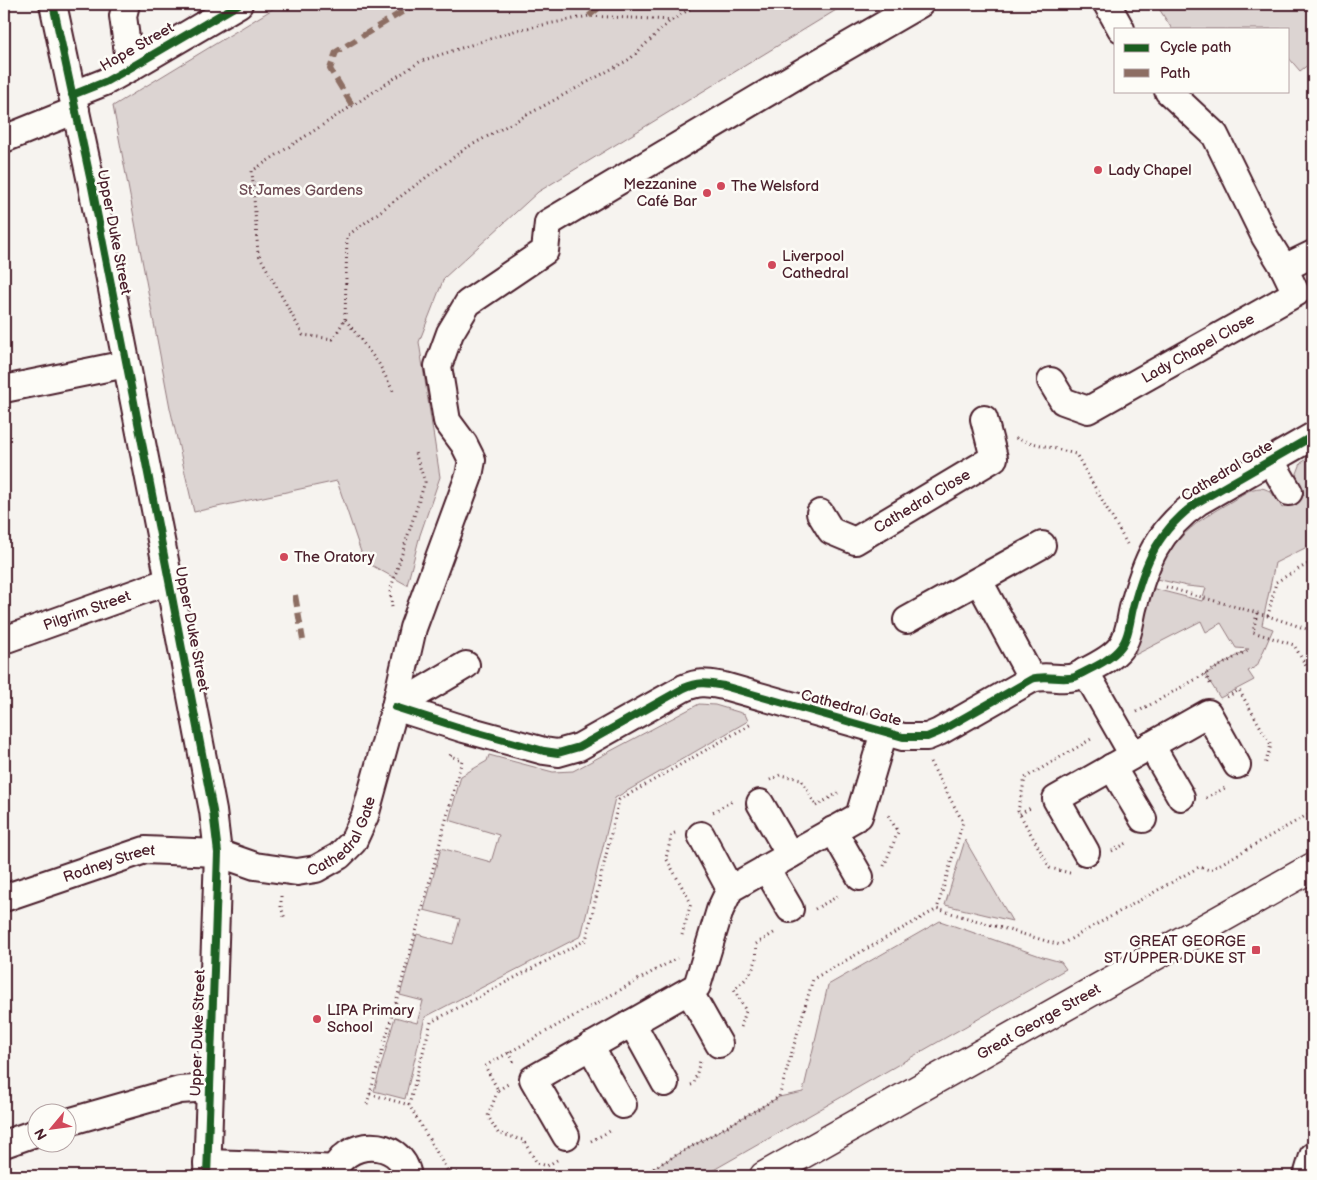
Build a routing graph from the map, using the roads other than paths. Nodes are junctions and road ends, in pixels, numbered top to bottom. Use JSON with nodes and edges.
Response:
{"nodes":[{"id":1,"x":53,"y":4,"type":"edge"},
{"id":2,"x":126,"y":4,"type":"edge"},
{"id":3,"x":239,"y":4,"type":"edge"},
{"id":4,"x":920,"y":4,"type":"edge"},
{"id":5,"x":1107,"y":4,"type":"edge"},
{"id":6,"x":1120,"y":28,"type":"edge"},
{"id":7,"x":130,"y":68,"type":"junction"},
{"id":8,"x":1169,"y":92,"type":"edge"},
{"id":9,"x":74,"y":102,"type":"junction"},
{"id":10,"x":4,"y":139,"type":"edge"},
{"id":11,"x":1313,"y":254,"type":"edge"},
{"id":12,"x":1284,"y":268,"type":"junction"},
{"id":13,"x":126,"y":364,"type":"junction"},
{"id":14,"x":1051,"y":382,"type":"dead end"},
{"id":15,"x":4,"y":389,"type":"edge"},
{"id":16,"x":984,"y":419,"type":"dead end"},
{"id":17,"x":1313,"y":436,"type":"edge"},
{"id":18,"x":1271,"y":461,"type":"junction"},
{"id":19,"x":1289,"y":492,"type":"dead end"},
{"id":20,"x":820,"y":513,"type":"dead end"},
{"id":21,"x":1042,"y":545,"type":"dead end"},
{"id":22,"x":979,"y":580,"type":"junction"},
{"id":23,"x":170,"y":582,"type":"junction"},
{"id":24,"x":907,"y":620,"type":"dead end"},
{"id":25,"x":4,"y":640,"type":"edge"},
{"id":26,"x":466,"y":664,"type":"dead end"},
{"id":27,"x":1085,"y":671,"type":"junction"},
{"id":28,"x":1032,"y":679,"type":"junction"},
{"id":29,"x":395,"y":707,"type":"junction"},
{"id":30,"x":884,"y":732,"type":"junction"},
{"id":31,"x":1132,"y":755,"type":"junction"},
{"id":32,"x":1238,"y":765,"type":"dead end"},
{"id":33,"x":1181,"y":797,"type":"dead end"},
{"id":34,"x":760,"y":803,"type":"dead end"},
{"id":35,"x":1143,"y":819,"type":"dead end"},
{"id":36,"x":833,"y":830,"type":"junction"},
{"id":37,"x":701,"y":835,"type":"dead end"},
{"id":38,"x":218,"y":853,"type":"junction"},
{"id":39,"x":790,"y":855,"type":"junction"},
{"id":40,"x":1082,"y":861,"type":"road end"},
{"id":41,"x":1313,"y":867,"type":"edge"},
{"id":42,"x":766,"y":868,"type":"junction"},
{"id":43,"x":863,"y":880,"type":"road end"},
{"id":44,"x":730,"y":889,"type":"junction"},
{"id":45,"x":4,"y":898,"type":"edge"},
{"id":46,"x":800,"y":911,"type":"road end"},
{"id":47,"x":689,"y":991,"type":"junction"},
{"id":48,"x":632,"y":1023,"type":"junction"},
{"id":49,"x":718,"y":1044,"type":"dead end"},
{"id":50,"x":590,"y":1046,"type":"junction"},
{"id":51,"x":665,"y":1083,"type":"dead end"},
{"id":52,"x":209,"y":1088,"type":"junction"},
{"id":53,"x":623,"y":1105,"type":"dead end"},
{"id":54,"x":78,"y":1119,"type":"edge"},
{"id":55,"x":28,"y":1136,"type":"edge"},
{"id":56,"x":566,"y":1136,"type":"dead end"},
{"id":57,"x":4,"y":1144,"type":"edge"},
{"id":58,"x":1313,"y":1156,"type":"edge"},
{"id":59,"x":207,"y":1170,"type":"edge"},
{"id":60,"x":333,"y":1173,"type":"edge"},
{"id":61,"x":408,"y":1176,"type":"edge"},
{"id":62,"x":764,"y":1176,"type":"edge"},
{"id":63,"x":1307,"y":1176,"type":"edge"}],
"edges":[{"from":1,"to":9,"type":"street","name":"Upper Duke Street"},
{"from":2,"to":7,"type":"street"},
{"from":3,"to":7,"type":"street","name":"Hope Street"},
{"from":4,"to":29,"type":"street","name":"Cathedral Gate"},
{"from":5,"to":6,"type":"street"},
{"from":7,"to":9,"type":"street","name":"Hope Street"},
{"from":8,"to":12,"type":"street","name":"Lady Chapel Close"},
{"from":9,"to":10,"type":"street","name":"Hope Street"},
{"from":9,"to":13,"type":"street","name":"Upper Duke Street"},
{"from":11,"to":12,"type":"street"},
{"from":12,"to":14,"type":"street","name":"Lady Chapel Close"},
{"from":13,"to":15,"type":"street"},
{"from":13,"to":23,"type":"street","name":"Upper Duke Street"},
{"from":16,"to":20,"type":"street","name":"Cathedral Close"},
{"from":17,"to":18,"type":"street","name":"Cathedral Gate"},
{"from":18,"to":19,"type":"street","name":"Cathedral Gate"},
{"from":18,"to":27,"type":"street","name":"Cathedral Gate"},
{"from":21,"to":22,"type":"street"},
{"from":22,"to":24,"type":"street"},
{"from":22,"to":28,"type":"street"},
{"from":23,"to":25,"type":"street","name":"Pilgrim Street"},
{"from":23,"to":38,"type":"street","name":"Upper Duke Street"},
{"from":26,"to":29,"type":"street"},
{"from":27,"to":28,"type":"street","name":"Cathedral Gate"},
{"from":27,"to":31,"type":"street"},
{"from":28,"to":30,"type":"street","name":"Cathedral Gate"},
{"from":29,"to":30,"type":"street","name":"Cathedral Gate"},
{"from":29,"to":38,"type":"street","name":"Cathedral Gate"},
{"from":30,"to":36,"type":"street"},
{"from":31,"to":32,"type":"street"},
{"from":31,"to":33,"type":"street"},
{"from":31,"to":35,"type":"street"},
{"from":31,"to":40,"type":"street"},
{"from":34,"to":39,"type":"street"},
{"from":36,"to":39,"type":"street"},
{"from":36,"to":43,"type":"street"},
{"from":37,"to":44,"type":"street"},
{"from":38,"to":45,"type":"street","name":"Rodney Street"},
{"from":38,"to":52,"type":"street","name":"Upper Duke Street"},
{"from":39,"to":42,"type":"street"},
{"from":41,"to":62,"type":"main road","name":"Great George Street"},
{"from":42,"to":44,"type":"street"},
{"from":42,"to":46,"type":"street"},
{"from":44,"to":47,"type":"street"},
{"from":47,"to":48,"type":"street"},
{"from":47,"to":49,"type":"street"},
{"from":48,"to":50,"type":"street"},
{"from":48,"to":51,"type":"street"},
{"from":50,"to":53,"type":"street"},
{"from":50,"to":56,"type":"street"},
{"from":52,"to":54,"type":"street"},
{"from":52,"to":59,"type":"street","name":"Upper Duke Street"},
{"from":55,"to":57,"type":"street"},
{"from":58,"to":63,"type":"street"},
{"from":59,"to":60,"type":"street"},
{"from":60,"to":61,"type":"street"}]}
